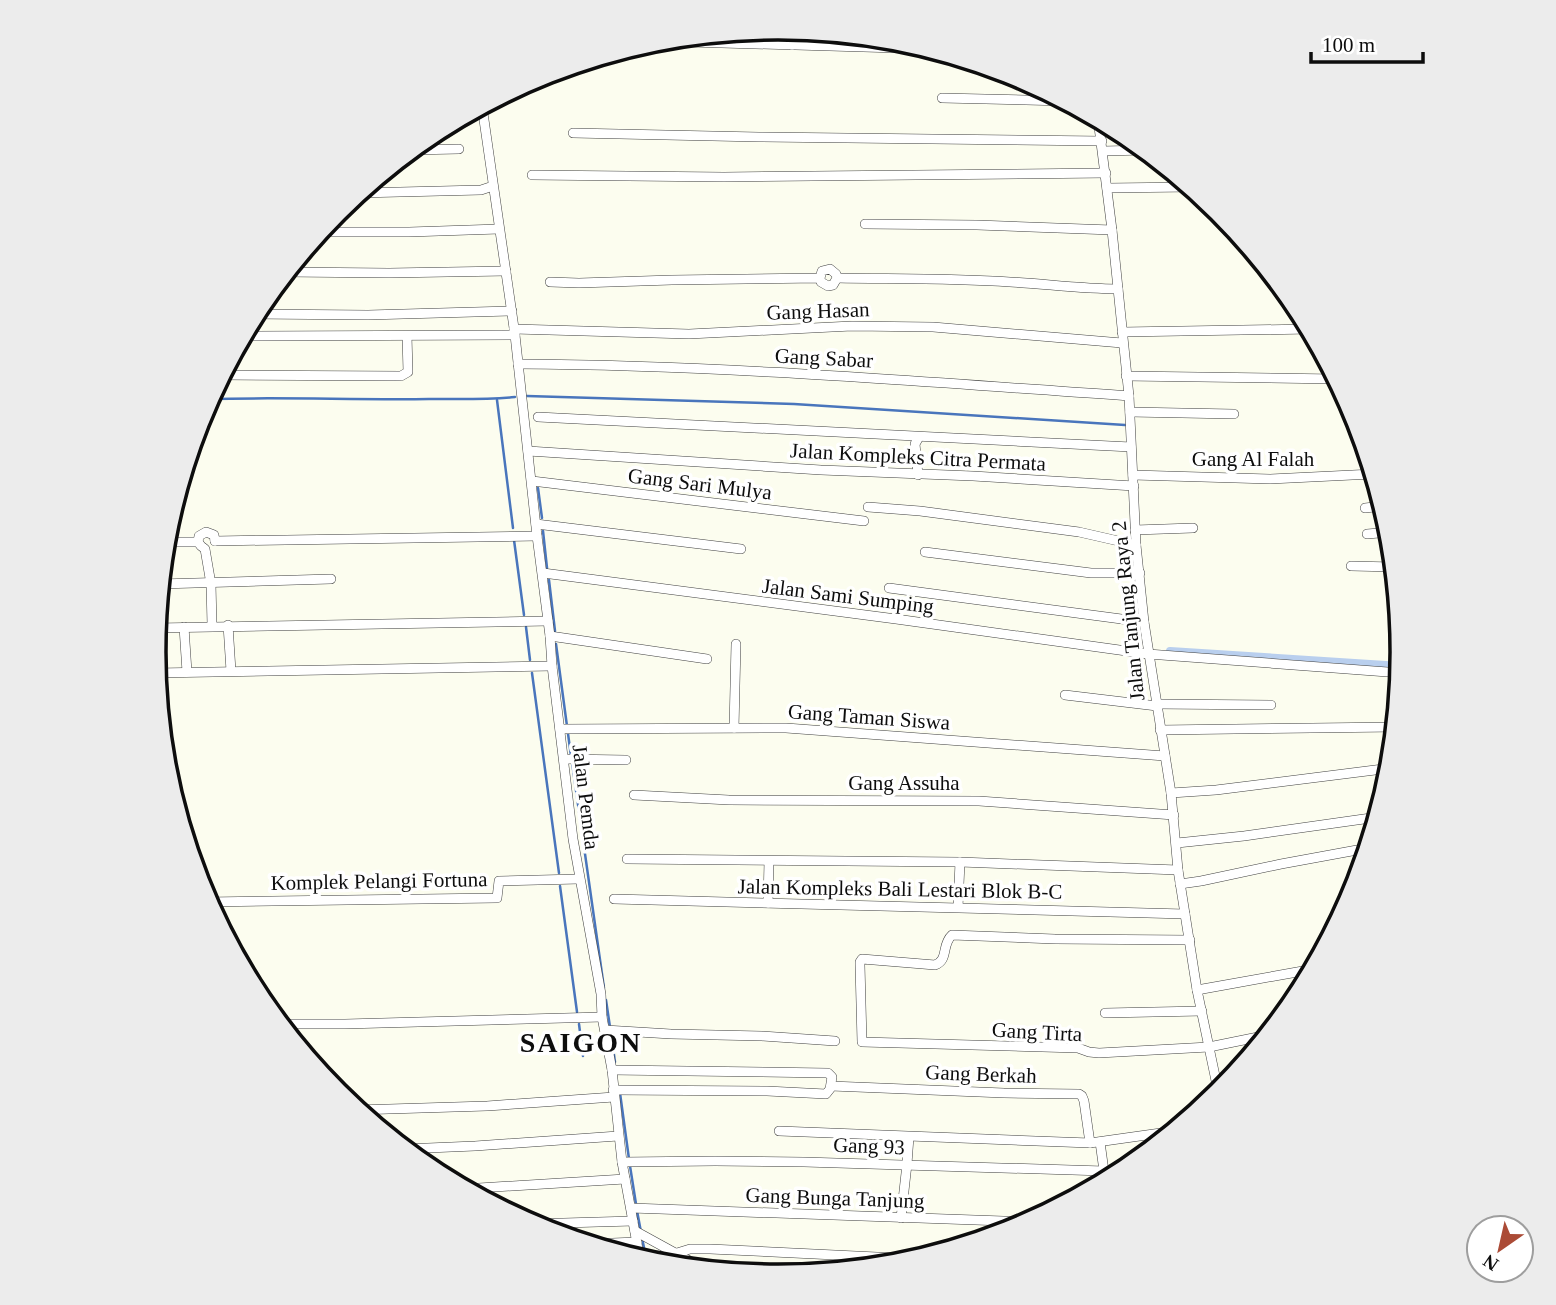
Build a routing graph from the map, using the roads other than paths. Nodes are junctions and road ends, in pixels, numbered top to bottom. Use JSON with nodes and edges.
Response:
{"nodes":[{"id":1,"x":792,"y":41,"type":"edge"},
{"id":2,"x":724,"y":43,"type":"edge"},
{"id":3,"x":792,"y":45,"type":"junction"},
{"id":4,"x":871,"y":47,"type":"edge"},
{"id":5,"x":942,"y":98,"type":"dead end"},
{"id":6,"x":1043,"y":100,"type":"edge"},
{"id":7,"x":482,"y":116,"type":"edge"},
{"id":8,"x":1100,"y":132,"type":"edge"},
{"id":9,"x":573,"y":133,"type":"dead end"},
{"id":10,"x":1102,"y":146,"type":"junction"},
{"id":11,"x":1125,"y":148,"type":"edge"},
{"id":12,"x":459,"y":149,"type":"dead end"},
{"id":13,"x":429,"y":150,"type":"edge"},
{"id":14,"x":1106,"y":173,"type":"junction"},
{"id":15,"x":532,"y":176,"type":"dead end"},
{"id":16,"x":493,"y":186,"type":"junction"},
{"id":17,"x":1176,"y":187,"type":"edge"},
{"id":18,"x":1107,"y":188,"type":"junction"},
{"id":19,"x":373,"y":193,"type":"edge"},
{"id":20,"x":865,"y":223,"type":"dead end"},
{"id":21,"x":499,"y":229,"type":"junction"},
{"id":22,"x":1112,"y":229,"type":"junction"},
{"id":23,"x":334,"y":232,"type":"edge"},
{"id":24,"x":506,"y":271,"type":"junction"},
{"id":25,"x":299,"y":272,"type":"edge"},
{"id":26,"x":550,"y":282,"type":"dead end"},
{"id":27,"x":1118,"y":289,"type":"junction"},
{"id":28,"x":512,"y":312,"type":"junction"},
{"id":29,"x":268,"y":314,"type":"edge"},
{"id":30,"x":1298,"y":329,"type":"edge"},
{"id":31,"x":515,"y":332,"type":"junction"},
{"id":32,"x":1122,"y":332,"type":"junction"},
{"id":33,"x":254,"y":336,"type":"edge"},
{"id":34,"x":407,"y":336,"type":"junction"},
{"id":35,"x":1122,"y":343,"type":"junction"},
{"id":36,"x":518,"y":364,"type":"junction"},
{"id":37,"x":233,"y":375,"type":"edge"},
{"id":38,"x":1126,"y":376,"type":"junction"},
{"id":39,"x":1325,"y":379,"type":"edge"},
{"id":40,"x":1129,"y":396,"type":"junction"},
{"id":41,"x":1130,"y":412,"type":"junction"},
{"id":42,"x":1234,"y":414,"type":"dead end"},
{"id":43,"x":538,"y":417,"type":"dead end"},
{"id":44,"x":919,"y":437,"type":"junction"},
{"id":45,"x":1131,"y":447,"type":"junction"},
{"id":46,"x":528,"y":451,"type":"junction"},
{"id":47,"x":1363,"y":474,"type":"edge"},
{"id":48,"x":918,"y":475,"type":"junction"},
{"id":49,"x":1133,"y":475,"type":"junction"},
{"id":50,"x":532,"y":481,"type":"junction"},
{"id":51,"x":1133,"y":486,"type":"junction"},
{"id":52,"x":868,"y":507,"type":"dead end"},
{"id":53,"x":1372,"y":507,"type":"edge"},
{"id":54,"x":1365,"y":508,"type":"dead end"},
{"id":55,"x":864,"y":521,"type":"dead end"},
{"id":56,"x":536,"y":524,"type":"junction"},
{"id":57,"x":1193,"y":528,"type":"dead end"},
{"id":58,"x":1135,"y":530,"type":"junction"},
{"id":59,"x":1378,"y":533,"type":"edge"},
{"id":60,"x":1367,"y":534,"type":"dead end"},
{"id":61,"x":537,"y":536,"type":"junction"},
{"id":62,"x":215,"y":541,"type":"junction"},
{"id":63,"x":176,"y":543,"type":"edge"},
{"id":64,"x":202,"y":545,"type":"junction"},
{"id":65,"x":1136,"y":545,"type":"junction"},
{"id":66,"x":741,"y":549,"type":"dead end"},
{"id":67,"x":925,"y":552,"type":"dead end"},
{"id":68,"x":1351,"y":566,"type":"dead end"},
{"id":69,"x":1384,"y":567,"type":"edge"},
{"id":70,"x":543,"y":573,"type":"junction"},
{"id":71,"x":1140,"y":573,"type":"junction"},
{"id":72,"x":331,"y":579,"type":"dead end"},
{"id":73,"x":211,"y":583,"type":"junction"},
{"id":74,"x":170,"y":584,"type":"edge"},
{"id":75,"x":889,"y":588,"type":"dead end"},
{"id":76,"x":548,"y":621,"type":"junction"},
{"id":77,"x":1144,"y":622,"type":"junction"},
{"id":78,"x":212,"y":625,"type":"junction"},
{"id":79,"x":228,"y":625,"type":"junction"},
{"id":80,"x":184,"y":627,"type":"junction"},
{"id":81,"x":167,"y":628,"type":"edge"},
{"id":82,"x":550,"y":636,"type":"junction"},
{"id":83,"x":736,"y":644,"type":"dead end"},
{"id":84,"x":1148,"y":654,"type":"junction"},
{"id":85,"x":707,"y":659,"type":"dead end"},
{"id":86,"x":552,"y":666,"type":"junction"},
{"id":87,"x":231,"y":671,"type":"junction"},
{"id":88,"x":187,"y":672,"type":"junction"},
{"id":89,"x":1390,"y":672,"type":"edge"},
{"id":90,"x":167,"y":673,"type":"edge"},
{"id":91,"x":1065,"y":695,"type":"dead end"},
{"id":92,"x":1156,"y":705,"type":"junction"},
{"id":93,"x":1271,"y":705,"type":"dead end"},
{"id":94,"x":1386,"y":727,"type":"edge"},
{"id":95,"x":733,"y":728,"type":"junction"},
{"id":96,"x":566,"y":729,"type":"junction"},
{"id":97,"x":1160,"y":730,"type":"junction"},
{"id":98,"x":1165,"y":756,"type":"junction"},
{"id":99,"x":564,"y":759,"type":"junction"},
{"id":100,"x":625,"y":760,"type":"dead end"},
{"id":101,"x":1378,"y":770,"type":"edge"},
{"id":102,"x":1171,"y":793,"type":"junction"},
{"id":103,"x":634,"y":795,"type":"dead end"},
{"id":104,"x":1174,"y":815,"type":"junction"},
{"id":105,"x":1367,"y":819,"type":"edge"},
{"id":106,"x":1177,"y":843,"type":"junction"},
{"id":107,"x":1358,"y":850,"type":"edge"},
{"id":108,"x":627,"y":859,"type":"dead end"},
{"id":109,"x":769,"y":861,"type":"junction"},
{"id":110,"x":960,"y":862,"type":"junction"},
{"id":111,"x":1178,"y":870,"type":"junction"},
{"id":112,"x":579,"y":879,"type":"junction"},
{"id":113,"x":1180,"y":884,"type":"junction"},
{"id":114,"x":614,"y":899,"type":"dead end"},
{"id":115,"x":219,"y":902,"type":"edge"},
{"id":116,"x":768,"y":903,"type":"junction"},
{"id":117,"x":958,"y":907,"type":"junction"},
{"id":118,"x":1185,"y":914,"type":"junction"},
{"id":119,"x":1190,"y":940,"type":"junction"},
{"id":120,"x":1300,"y":971,"type":"edge"},
{"id":121,"x":1197,"y":989,"type":"junction"},
{"id":122,"x":1202,"y":1011,"type":"junction"},
{"id":123,"x":1105,"y":1013,"type":"dead end"},
{"id":124,"x":602,"y":1017,"type":"junction"},
{"id":125,"x":291,"y":1024,"type":"edge"},
{"id":126,"x":608,"y":1030,"type":"junction"},
{"id":127,"x":1253,"y":1038,"type":"edge"},
{"id":128,"x":835,"y":1041,"type":"dead end"},
{"id":129,"x":1209,"y":1047,"type":"junction"},
{"id":130,"x":615,"y":1070,"type":"junction"},
{"id":131,"x":1216,"y":1080,"type":"edge"},
{"id":132,"x":831,"y":1086,"type":"junction"},
{"id":133,"x":616,"y":1092,"type":"junction"},
{"id":134,"x":370,"y":1110,"type":"edge"},
{"id":135,"x":779,"y":1131,"type":"dead end"},
{"id":136,"x":1157,"y":1134,"type":"edge"},
{"id":137,"x":618,"y":1136,"type":"junction"},
{"id":138,"x":909,"y":1137,"type":"junction"},
{"id":139,"x":1095,"y":1142,"type":"junction"},
{"id":140,"x":419,"y":1148,"type":"edge"},
{"id":141,"x":627,"y":1162,"type":"junction"},
{"id":142,"x":907,"y":1164,"type":"junction"},
{"id":143,"x":1105,"y":1170,"type":"edge"},
{"id":144,"x":1098,"y":1174,"type":"edge"},
{"id":145,"x":625,"y":1179,"type":"junction"},
{"id":146,"x":481,"y":1188,"type":"edge"},
{"id":147,"x":635,"y":1208,"type":"junction"},
{"id":148,"x":901,"y":1218,"type":"junction"},
{"id":149,"x":1004,"y":1221,"type":"edge"},
{"id":150,"x":567,"y":1227,"type":"edge"},
{"id":151,"x":638,"y":1232,"type":"junction"},
{"id":152,"x":606,"y":1240,"type":"edge"},
{"id":153,"x":639,"y":1248,"type":"edge"},
{"id":154,"x":677,"y":1252,"type":"junction"},
{"id":155,"x":875,"y":1257,"type":"edge"},
{"id":156,"x":687,"y":1258,"type":"edge"}],
"edges":[{"from":1,"to":3,"type":"street"},
{"from":2,"to":3,"type":"street"},
{"from":3,"to":4,"type":"street"},
{"from":5,"to":6,"type":"street"},
{"from":7,"to":16,"type":"street"},
{"from":8,"to":10,"type":"street","name":"Jalan Tanjung Raya 2"},
{"from":9,"to":10,"type":"street"},
{"from":10,"to":11,"type":"street"},
{"from":10,"to":14,"type":"street","name":"Jalan Tanjung Raya 2"},
{"from":12,"to":13,"type":"street"},
{"from":14,"to":15,"type":"street"},
{"from":14,"to":18,"type":"street","name":"Jalan Tanjung Raya 2"},
{"from":16,"to":19,"type":"street"},
{"from":16,"to":21,"type":"street","name":"Jalan Pemda"},
{"from":17,"to":18,"type":"street"},
{"from":18,"to":22,"type":"street","name":"Jalan Tanjung Raya 2"},
{"from":20,"to":22,"type":"street"},
{"from":21,"to":23,"type":"street"},
{"from":21,"to":24,"type":"street","name":"Jalan Pemda"},
{"from":22,"to":27,"type":"street","name":"Jalan Tanjung Raya 2"},
{"from":24,"to":25,"type":"street"},
{"from":24,"to":28,"type":"street","name":"Jalan Pemda"},
{"from":26,"to":27,"type":"street"},
{"from":27,"to":32,"type":"street","name":"Jalan Tanjung Raya 2"},
{"from":28,"to":29,"type":"street"},
{"from":28,"to":31,"type":"street","name":"Jalan Pemda"},
{"from":30,"to":32,"type":"street"},
{"from":31,"to":34,"type":"street","name":"Gang Hasan"},
{"from":31,"to":35,"type":"street","name":"Gang Hasan"},
{"from":31,"to":36,"type":"street","name":"Jalan Pemda"},
{"from":32,"to":35,"type":"street","name":"Jalan Tanjung Raya 2"},
{"from":33,"to":34,"type":"street","name":"Gang Hasan"},
{"from":34,"to":37,"type":"street"},
{"from":35,"to":38,"type":"street","name":"Jalan Tanjung Raya 2"},
{"from":36,"to":40,"type":"street","name":"Gang Sabar"},
{"from":36,"to":46,"type":"street","name":"Jalan Pemda"},
{"from":38,"to":39,"type":"street"},
{"from":38,"to":40,"type":"street","name":"Jalan Tanjung Raya 2"},
{"from":40,"to":41,"type":"street","name":"Jalan Tanjung Raya 2"},
{"from":41,"to":42,"type":"street"},
{"from":41,"to":45,"type":"street","name":"Jalan Tanjung Raya 2"},
{"from":43,"to":44,"type":"street"},
{"from":44,"to":45,"type":"street"},
{"from":44,"to":48,"type":"street"},
{"from":45,"to":49,"type":"street","name":"Jalan Tanjung Raya 2"},
{"from":46,"to":48,"type":"street","name":"Jalan Kompleks Citra Permata"},
{"from":46,"to":50,"type":"street","name":"Jalan Pemda"},
{"from":47,"to":49,"type":"street","name":"Gang Al Falah"},
{"from":48,"to":51,"type":"street","name":"Jalan Kompleks Citra Permata"},
{"from":49,"to":51,"type":"street","name":"Jalan Tanjung Raya 2"},
{"from":50,"to":55,"type":"street","name":"Gang Sari Mulya"},
{"from":50,"to":56,"type":"street","name":"Jalan Pemda"},
{"from":51,"to":58,"type":"street","name":"Jalan Tanjung Raya 2"},
{"from":52,"to":65,"type":"street"},
{"from":53,"to":54,"type":"street"},
{"from":56,"to":61,"type":"street","name":"Jalan Pemda"},
{"from":56,"to":66,"type":"street"},
{"from":57,"to":58,"type":"street"},
{"from":58,"to":65,"type":"street","name":"Jalan Tanjung Raya 2"},
{"from":59,"to":60,"type":"street"},
{"from":61,"to":62,"type":"street"},
{"from":61,"to":70,"type":"street","name":"Jalan Pemda"},
{"from":62,"to":64,"type":"street"},
{"from":62,"to":64,"type":"street"},
{"from":63,"to":64,"type":"street"},
{"from":64,"to":73,"type":"street"},
{"from":65,"to":71,"type":"street","name":"Jalan Tanjung Raya 2"},
{"from":67,"to":71,"type":"street"},
{"from":68,"to":69,"type":"street"},
{"from":70,"to":76,"type":"street","name":"Jalan Pemda"},
{"from":70,"to":84,"type":"street","name":"Jalan Sami Sumping"},
{"from":71,"to":77,"type":"street","name":"Jalan Tanjung Raya 2"},
{"from":72,"to":73,"type":"street"},
{"from":73,"to":74,"type":"street"},
{"from":73,"to":78,"type":"street"},
{"from":75,"to":77,"type":"street"},
{"from":76,"to":79,"type":"street"},
{"from":76,"to":82,"type":"street","name":"Jalan Pemda"},
{"from":77,"to":84,"type":"street","name":"Jalan Tanjung Raya 2"},
{"from":78,"to":79,"type":"street"},
{"from":78,"to":80,"type":"street"},
{"from":79,"to":87,"type":"street"},
{"from":80,"to":81,"type":"street"},
{"from":80,"to":88,"type":"street"},
{"from":82,"to":85,"type":"street"},
{"from":82,"to":86,"type":"street","name":"Jalan Pemda"},
{"from":83,"to":95,"type":"street"},
{"from":84,"to":89,"type":"street","name":"Jalan Sami Sumping"},
{"from":84,"to":92,"type":"street","name":"Jalan Tanjung Raya 2"},
{"from":86,"to":87,"type":"street"},
{"from":86,"to":96,"type":"street","name":"Jalan Pemda"},
{"from":87,"to":88,"type":"street"},
{"from":88,"to":90,"type":"street"},
{"from":91,"to":92,"type":"street"},
{"from":92,"to":93,"type":"street"},
{"from":92,"to":97,"type":"street","name":"Jalan Tanjung Raya 2"},
{"from":94,"to":97,"type":"street"},
{"from":95,"to":96,"type":"street","name":"Gang Taman Siswa"},
{"from":95,"to":98,"type":"street","name":"Gang Taman Siswa"},
{"from":96,"to":99,"type":"street","name":"Jalan Pemda"},
{"from":97,"to":98,"type":"street","name":"Jalan Tanjung Raya 2"},
{"from":98,"to":102,"type":"street","name":"Jalan Tanjung Raya 2"},
{"from":99,"to":100,"type":"street"},
{"from":99,"to":112,"type":"street","name":"Jalan Pemda"},
{"from":101,"to":102,"type":"street"},
{"from":102,"to":104,"type":"street","name":"Jalan Tanjung Raya 2"},
{"from":103,"to":104,"type":"street","name":"Gang Assuha"},
{"from":104,"to":106,"type":"street","name":"Jalan Tanjung Raya 2"},
{"from":105,"to":106,"type":"street"},
{"from":106,"to":111,"type":"street","name":"Jalan Tanjung Raya 2"},
{"from":107,"to":113,"type":"street"},
{"from":108,"to":109,"type":"street"},
{"from":109,"to":110,"type":"street"},
{"from":109,"to":116,"type":"street"},
{"from":110,"to":111,"type":"street"},
{"from":110,"to":117,"type":"street"},
{"from":111,"to":113,"type":"street","name":"Jalan Tanjung Raya 2"},
{"from":112,"to":115,"type":"street","name":"Komplek Pelangi Fortuna"},
{"from":112,"to":124,"type":"street","name":"Jalan Pemda"},
{"from":113,"to":118,"type":"street","name":"Jalan Tanjung Raya 2"},
{"from":114,"to":116,"type":"street","name":"Jalan Kompleks Bali Lestari Blok B-C"},
{"from":116,"to":117,"type":"street","name":"Jalan Kompleks Bali Lestari Blok B-C"},
{"from":117,"to":118,"type":"street","name":"Jalan Kompleks Bali Lestari Blok B-C"},
{"from":118,"to":119,"type":"street","name":"Jalan Tanjung Raya 2"},
{"from":119,"to":121,"type":"street","name":"Jalan Tanjung Raya 2"},
{"from":119,"to":129,"type":"street","name":"Gang Tirta"},
{"from":120,"to":121,"type":"street"},
{"from":121,"to":122,"type":"street","name":"Jalan Tanjung Raya 2"},
{"from":122,"to":123,"type":"street"},
{"from":122,"to":129,"type":"street","name":"Jalan Tanjung Raya 2"},
{"from":124,"to":125,"type":"street"},
{"from":124,"to":126,"type":"street","name":"Jalan Pemda"},
{"from":126,"to":128,"type":"street"},
{"from":126,"to":130,"type":"street","name":"Jalan Pemda"},
{"from":127,"to":129,"type":"street","name":"Gang Tirta"},
{"from":129,"to":131,"type":"street","name":"Jalan Tanjung Raya 2"},
{"from":130,"to":132,"type":"street","name":"Gang Berkah"},
{"from":130,"to":133,"type":"street","name":"Jalan Pemda"},
{"from":132,"to":133,"type":"street","name":"Gang Berkah"},
{"from":132,"to":139,"type":"street","name":"Gang Berkah"},
{"from":133,"to":134,"type":"street"},
{"from":133,"to":137,"type":"street","name":"Jalan Pemda"},
{"from":135,"to":138,"type":"street"},
{"from":136,"to":139,"type":"street"},
{"from":137,"to":140,"type":"street"},
{"from":137,"to":141,"type":"street","name":"Jalan Pemda"},
{"from":138,"to":139,"type":"street"},
{"from":138,"to":142,"type":"street"},
{"from":139,"to":143,"type":"street"},
{"from":141,"to":142,"type":"street","name":"Gang 93"},
{"from":141,"to":145,"type":"street","name":"Jalan Pemda"},
{"from":142,"to":144,"type":"street","name":"Gang 93"},
{"from":142,"to":148,"type":"street"},
{"from":145,"to":146,"type":"street"},
{"from":145,"to":147,"type":"street","name":"Jalan Pemda"},
{"from":147,"to":148,"type":"street","name":"Gang Bunga Tanjung"},
{"from":147,"to":151,"type":"street","name":"Jalan Pemda"},
{"from":148,"to":149,"type":"street","name":"Gang Bunga Tanjung"},
{"from":150,"to":151,"type":"street"},
{"from":151,"to":152,"type":"street"},
{"from":151,"to":153,"type":"street","name":"Jalan Pemda"},
{"from":151,"to":154,"type":"street"},
{"from":154,"to":155,"type":"street"},
{"from":154,"to":156,"type":"street"}]}
